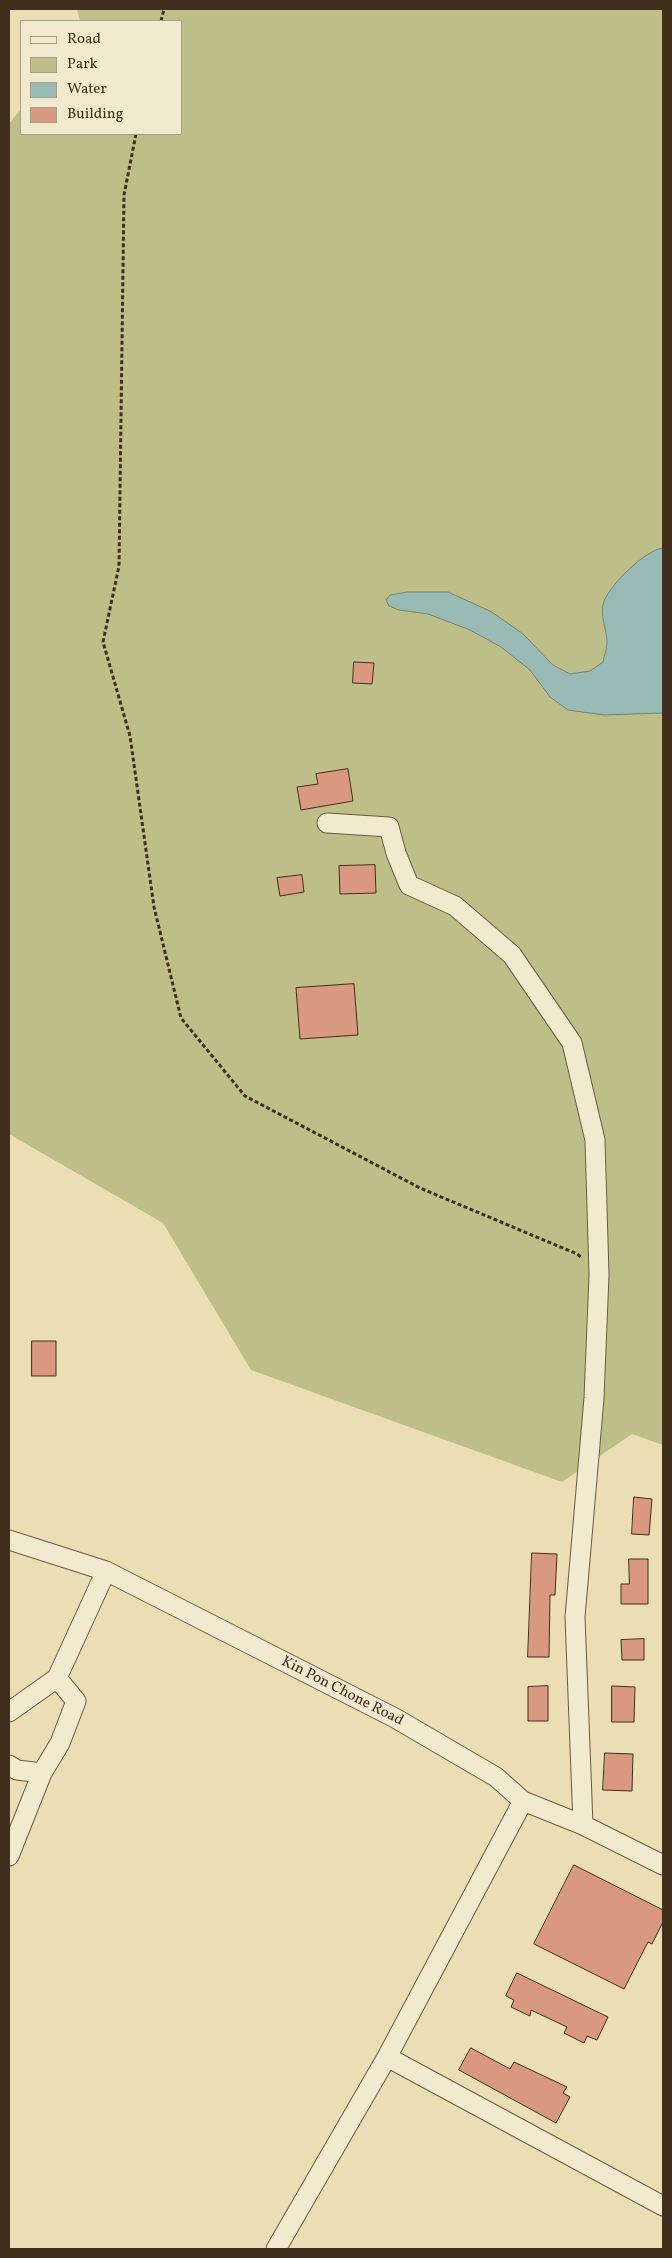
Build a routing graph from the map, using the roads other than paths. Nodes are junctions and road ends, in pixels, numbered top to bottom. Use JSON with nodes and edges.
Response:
{"nodes":[{"id":1,"x":327,"y":823,"type":"dead end"},
{"id":2,"x":9,"y":1540,"type":"edge"},
{"id":3,"x":106,"y":1570,"type":"junction"},
{"id":4,"x":57,"y":1678,"type":"junction"},
{"id":5,"x":9,"y":1712,"type":"edge"},
{"id":6,"x":9,"y":1765,"type":"edge"},
{"id":7,"x":42,"y":1772,"type":"junction"},
{"id":8,"x":522,"y":1801,"type":"junction"},
{"id":9,"x":583,"y":1825,"type":"junction"},
{"id":10,"x":9,"y":1856,"type":"edge"},
{"id":11,"x":663,"y":1865,"type":"edge"},
{"id":12,"x":386,"y":2057,"type":"junction"},
{"id":13,"x":663,"y":2206,"type":"edge"},
{"id":14,"x":276,"y":2249,"type":"edge"}],
"edges":[{"from":1,"to":9,"type":"street"},
{"from":2,"to":3,"type":"street","name":"Kin Pon Chone Road"},
{"from":3,"to":4,"type":"street"},
{"from":3,"to":8,"type":"street","name":"Kin Pon Chone Road"},
{"from":4,"to":5,"type":"street"},
{"from":4,"to":7,"type":"street"},
{"from":6,"to":7,"type":"street"},
{"from":7,"to":10,"type":"street"},
{"from":8,"to":9,"type":"street","name":"Kin Pon Chone Road"},
{"from":8,"to":12,"type":"street"},
{"from":9,"to":11,"type":"street","name":"Kin Pon Chone Road"},
{"from":12,"to":13,"type":"street"},
{"from":12,"to":14,"type":"street"}]}
